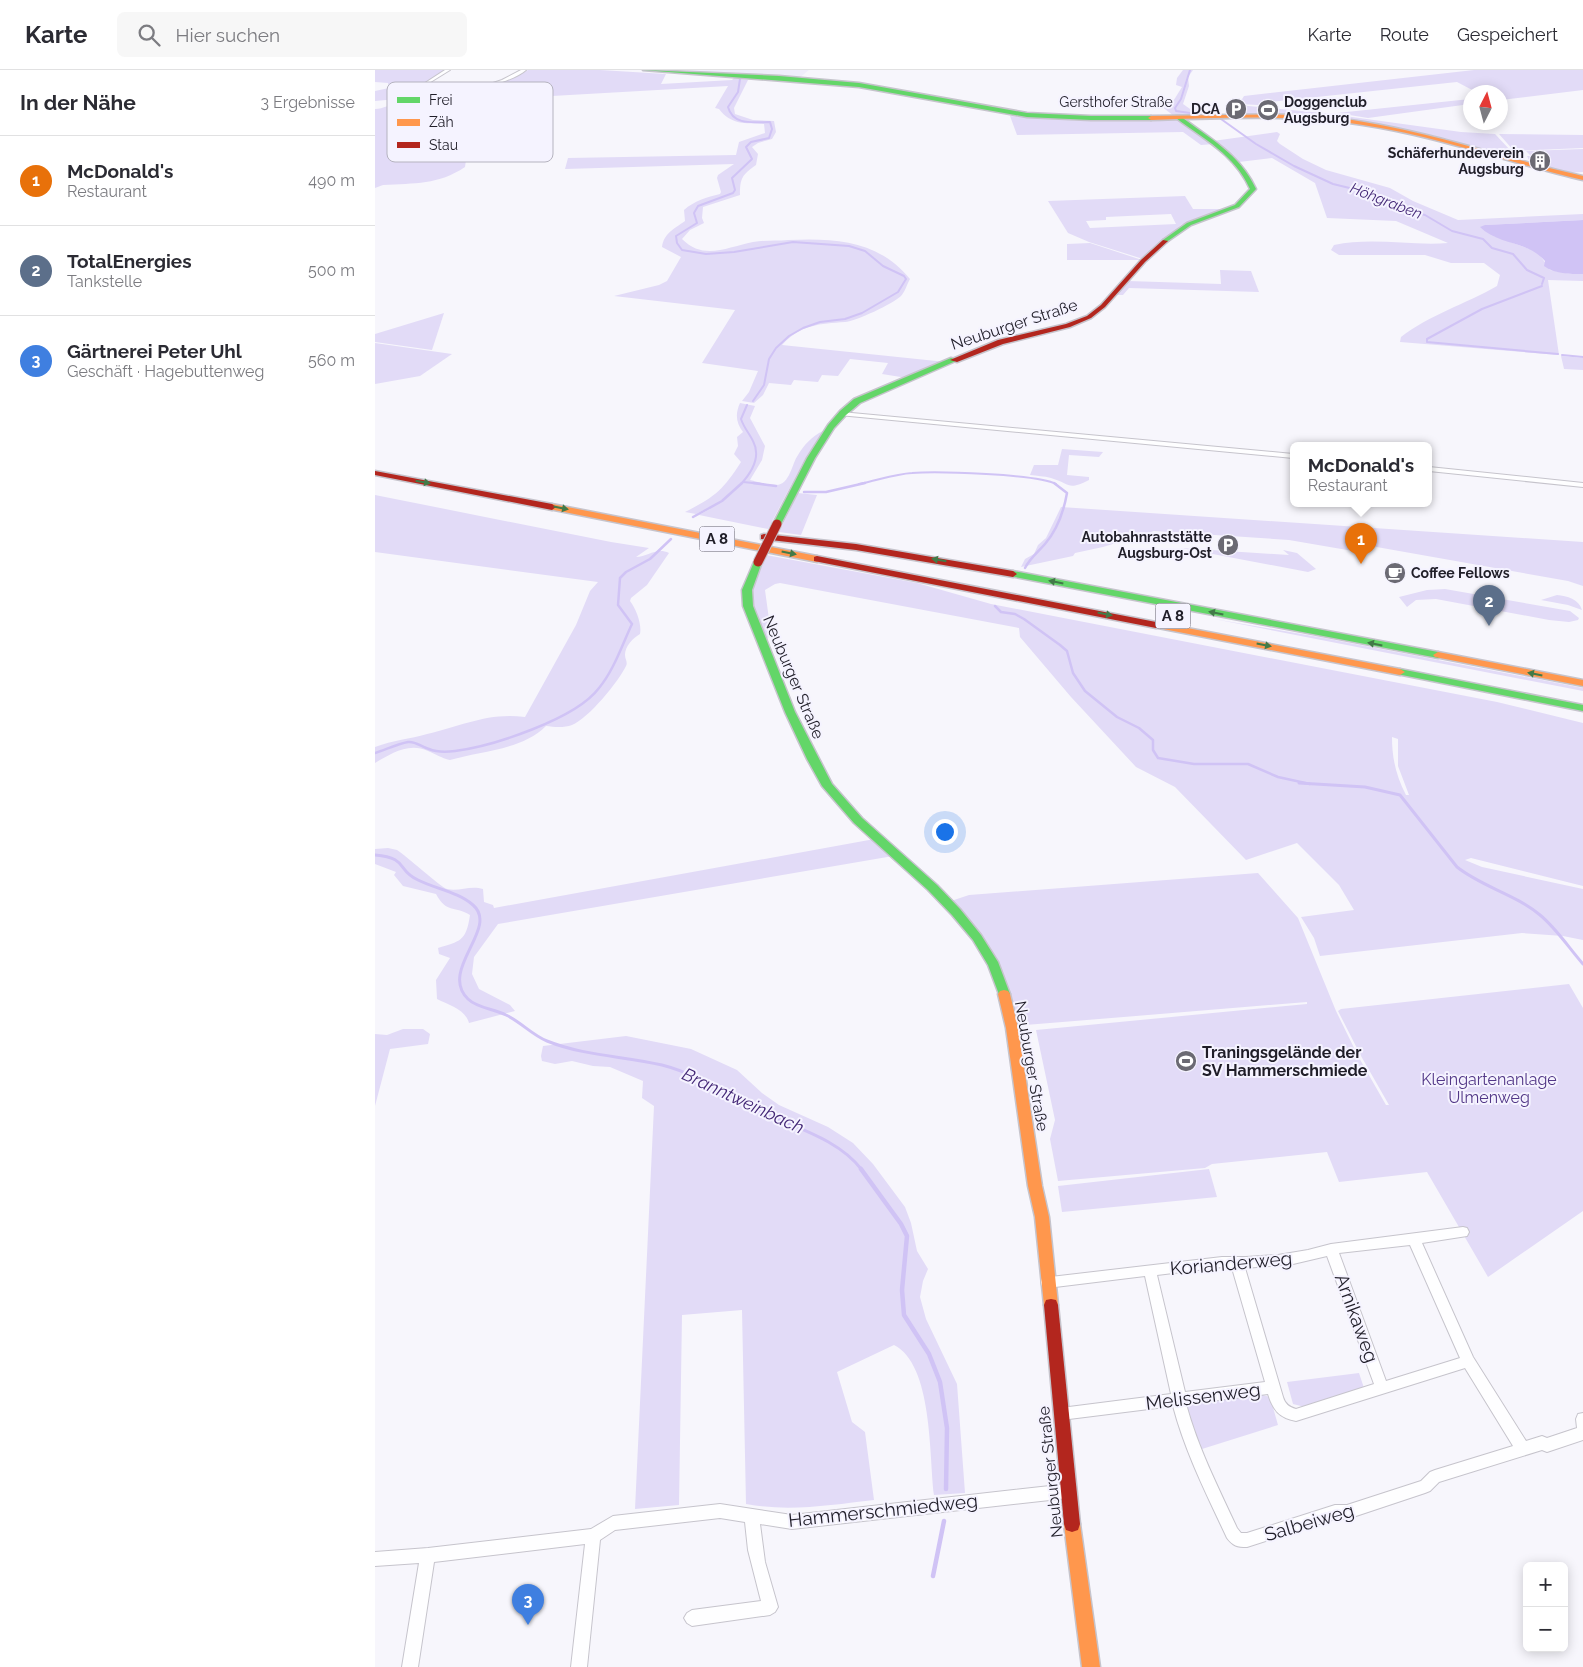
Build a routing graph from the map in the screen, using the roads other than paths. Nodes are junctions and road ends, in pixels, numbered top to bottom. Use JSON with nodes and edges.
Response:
{"nodes":[{"id":1,"x":448,"y":70,"type":"edge"},
{"id":2,"x":524,"y":70,"type":"edge"},
{"id":3,"x":645,"y":70,"type":"edge"},
{"id":4,"x":429,"y":82,"type":"edge"},
{"id":5,"x":500,"y":82,"type":"edge"},
{"id":6,"x":1178,"y":117,"type":"junction"},
{"id":7,"x":1583,"y":178,"type":"edge"},
{"id":8,"x":841,"y":414,"type":"junction"},
{"id":9,"x":1290,"y":456,"type":"edge"},
{"id":10,"x":375,"y":463,"type":"edge"},
{"id":11,"x":1432,"y":469,"type":"edge"},
{"id":12,"x":375,"y":473,"type":"edge"},
{"id":13,"x":1583,"y":485,"type":"edge"},
{"id":14,"x":763,"y":537,"type":"junction"},
{"id":15,"x":978,"y":567,"type":"junction"},
{"id":16,"x":1035,"y":570,"type":"dead end"},
{"id":17,"x":1330,"y":646,"type":"dead end"},
{"id":18,"x":1358,"y":652,"type":"dead end"},
{"id":19,"x":1384,"y":669,"type":"junction"},
{"id":20,"x":1518,"y":683,"type":"dead end"},
{"id":21,"x":1583,"y":683,"type":"edge"},
{"id":22,"x":1583,"y":708,"type":"edge"},
{"id":23,"x":1583,"y":718,"type":"edge"},
{"id":24,"x":1463,"y":1232,"type":"dead end"},
{"id":25,"x":1414,"y":1239,"type":"junction"},
{"id":26,"x":1331,"y":1249,"type":"junction"},
{"id":27,"x":1237,"y":1264,"type":"junction"},
{"id":28,"x":1150,"y":1271,"type":"junction"},
{"id":29,"x":1047,"y":1282,"type":"junction"},
{"id":30,"x":1468,"y":1361,"type":"junction"},
{"id":31,"x":1273,"y":1386,"type":"junction"},
{"id":32,"x":1382,"y":1388,"type":"junction"},
{"id":33,"x":1178,"y":1399,"type":"junction"},
{"id":34,"x":1061,"y":1414,"type":"junction"},
{"id":35,"x":1583,"y":1420,"type":"edge"},
{"id":36,"x":1583,"y":1426,"type":"edge"},
{"id":37,"x":1583,"y":1433,"type":"edge"},
{"id":38,"x":1523,"y":1449,"type":"junction"},
{"id":39,"x":1067,"y":1491,"type":"junction"},
{"id":40,"x":753,"y":1515,"type":"junction"},
{"id":41,"x":593,"y":1536,"type":"junction"},
{"id":42,"x":428,"y":1555,"type":"junction"},
{"id":43,"x":375,"y":1559,"type":"edge"},
{"id":44,"x":692,"y":1618,"type":"dead end"},
{"id":45,"x":410,"y":1667,"type":"edge"},
{"id":46,"x":579,"y":1667,"type":"edge"},
{"id":47,"x":1091,"y":1667,"type":"edge"}],
"edges":[{"from":1,"to":4,"type":"street"},
{"from":2,"to":5,"type":"street"},
{"from":3,"to":6,"type":"main road","name":"Gersthofer Straße"},
{"from":6,"to":7,"type":"main road","name":"Gersthofer Straße"},
{"from":6,"to":8,"type":"main road","name":"Neuburger Straße"},
{"from":8,"to":9,"type":"street"},
{"from":8,"to":29,"type":"main road","name":"Neuburger Straße","bridge":true},
{"from":10,"to":14,"type":"main road","number":"A 8"},
{"from":11,"to":13,"type":"street"},
{"from":12,"to":19,"type":"main road","number":"A 8","one_way":true},
{"from":15,"to":14,"type":"main road","one_way":true},
{"from":14,"to":17,"type":"main road","number":"A 8"},
{"from":15,"to":16,"type":"main road"},
{"from":21,"to":15,"type":"main road","one_way":true},
{"from":18,"to":20,"type":"main road"},
{"from":19,"to":22,"type":"main road","number":"A 8"},
{"from":19,"to":23,"type":"main road"},
{"from":24,"to":25,"type":"street","name":"Korianderweg"},
{"from":25,"to":26,"type":"street","name":"Korianderweg"},
{"from":25,"to":30,"type":"street"},
{"from":26,"to":27,"type":"street","name":"Korianderweg"},
{"from":26,"to":32,"type":"street","name":"Arnikaweg"},
{"from":27,"to":28,"type":"street","name":"Korianderweg"},
{"from":27,"to":31,"type":"street"},
{"from":28,"to":29,"type":"street","name":"Korianderweg"},
{"from":28,"to":33,"type":"street"},
{"from":29,"to":34,"type":"main road","name":"Neuburger Straße"},
{"from":30,"to":32,"type":"street","name":"Melissenweg"},
{"from":30,"to":38,"type":"street"},
{"from":31,"to":32,"type":"street","name":"Melissenweg"},
{"from":31,"to":33,"type":"street","name":"Melissenweg"},
{"from":33,"to":34,"type":"street","name":"Melissenweg"},
{"from":33,"to":38,"type":"street","name":"Salbeiweg"},
{"from":34,"to":39,"type":"main road","name":"Neuburger Straße"},
{"from":35,"to":36,"type":"street"},
{"from":37,"to":38,"type":"street","name":"Salbeiweg"},
{"from":39,"to":40,"type":"street","name":"Hammerschmiedweg"},
{"from":39,"to":47,"type":"main road","name":"Neuburger Straße"},
{"from":40,"to":41,"type":"street","name":"Hammerschmiedweg"},
{"from":40,"to":44,"type":"street"},
{"from":41,"to":42,"type":"street","name":"Hammerschmiedweg"},
{"from":41,"to":46,"type":"street"},
{"from":42,"to":43,"type":"street","name":"Hammerschmiedweg"},
{"from":42,"to":45,"type":"street"}]}
